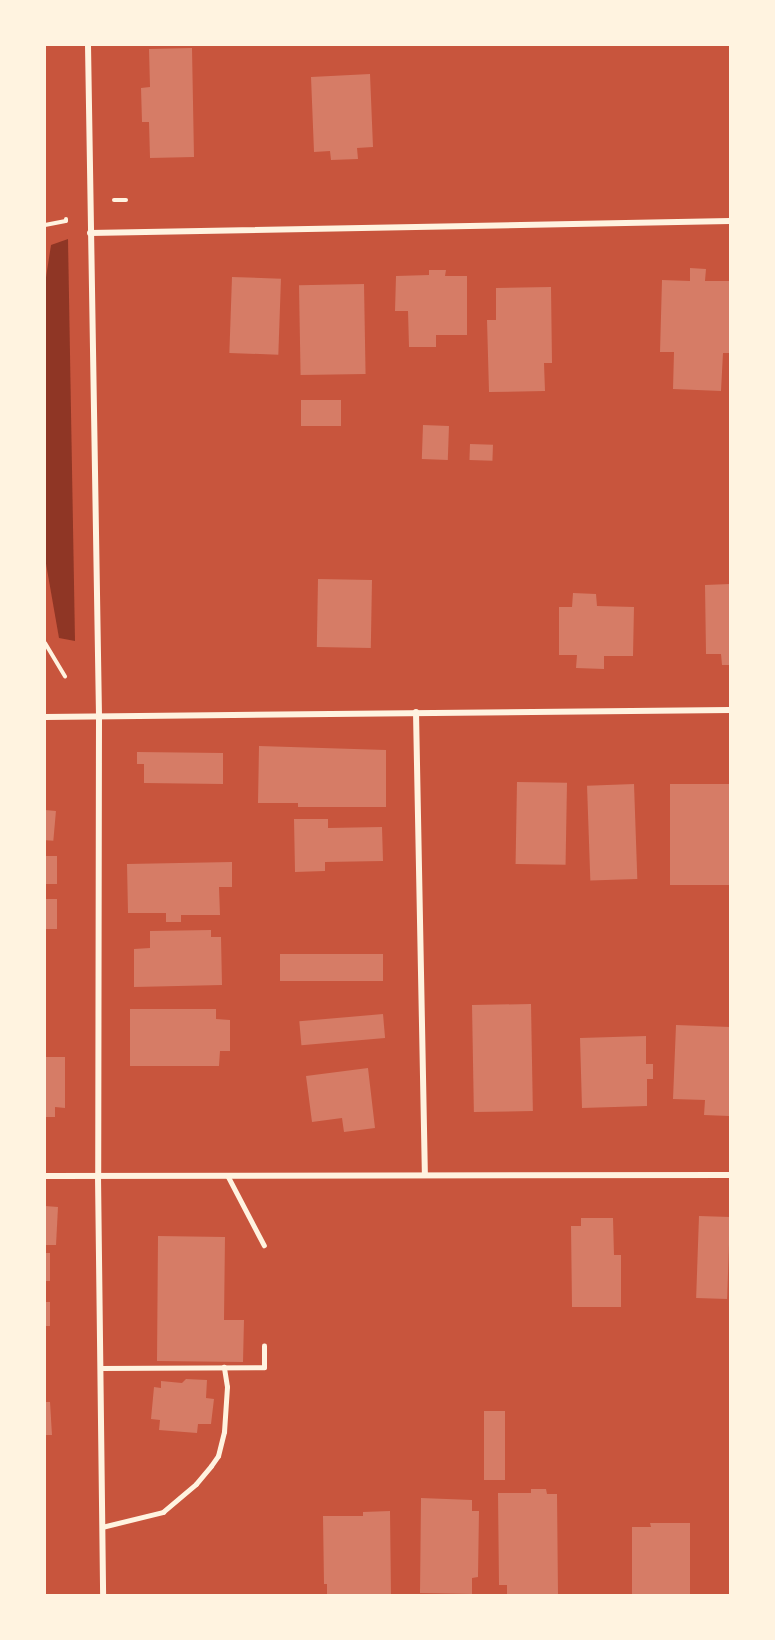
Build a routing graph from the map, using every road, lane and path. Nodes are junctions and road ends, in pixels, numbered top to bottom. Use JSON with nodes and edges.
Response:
{"nodes":[{"id":1,"x":88,"y":45,"type":"edge"},
{"id":2,"x":65,"y":210,"type":"dead end"},
{"id":3,"x":730,"y":220,"type":"edge"},
{"id":4,"x":45,"y":225,"type":"edge"},
{"id":5,"x":90,"y":233,"type":"junction"},
{"id":6,"x":45,"y":643,"type":"edge"},
{"id":7,"x":65,"y":676,"type":"dead end"},
{"id":8,"x":730,"y":710,"type":"edge"},
{"id":9,"x":416,"y":712,"type":"junction"},
{"id":10,"x":45,"y":717,"type":"edge"},
{"id":11,"x":99,"y":717,"type":"junction"},
{"id":12,"x":425,"y":1175,"type":"junction"},
{"id":13,"x":730,"y":1175,"type":"edge"},
{"id":14,"x":45,"y":1176,"type":"edge"},
{"id":15,"x":98,"y":1176,"type":"junction"},
{"id":16,"x":228,"y":1176,"type":"junction"},
{"id":17,"x":264,"y":1245,"type":"dead end"},
{"id":18,"x":264,"y":1346,"type":"dead end"},
{"id":19,"x":224,"y":1367,"type":"junction"},
{"id":20,"x":100,"y":1368,"type":"junction"},
{"id":21,"x":102,"y":1527,"type":"junction"},
{"id":22,"x":103,"y":1595,"type":"edge"}],
"edges":[{"from":1,"to":5,"type":"street"},
{"from":2,"to":4,"type":"path"},
{"from":3,"to":5,"type":"street"},
{"from":5,"to":11,"type":"street"},
{"from":6,"to":7,"type":"path"},
{"from":8,"to":9,"type":"street"},
{"from":9,"to":11,"type":"street"},
{"from":9,"to":12,"type":"street"},
{"from":10,"to":11,"type":"street"},
{"from":11,"to":15,"type":"street"},
{"from":12,"to":13,"type":"street"},
{"from":12,"to":16,"type":"street"},
{"from":14,"to":15,"type":"street"},
{"from":15,"to":16,"type":"street"},
{"from":15,"to":20,"type":"street"},
{"from":16,"to":17,"type":"lane"},
{"from":18,"to":19,"type":"lane"},
{"from":19,"to":20,"type":"lane"},
{"from":19,"to":21,"type":"lane"},
{"from":20,"to":21,"type":"street"},
{"from":21,"to":22,"type":"street"}]}
